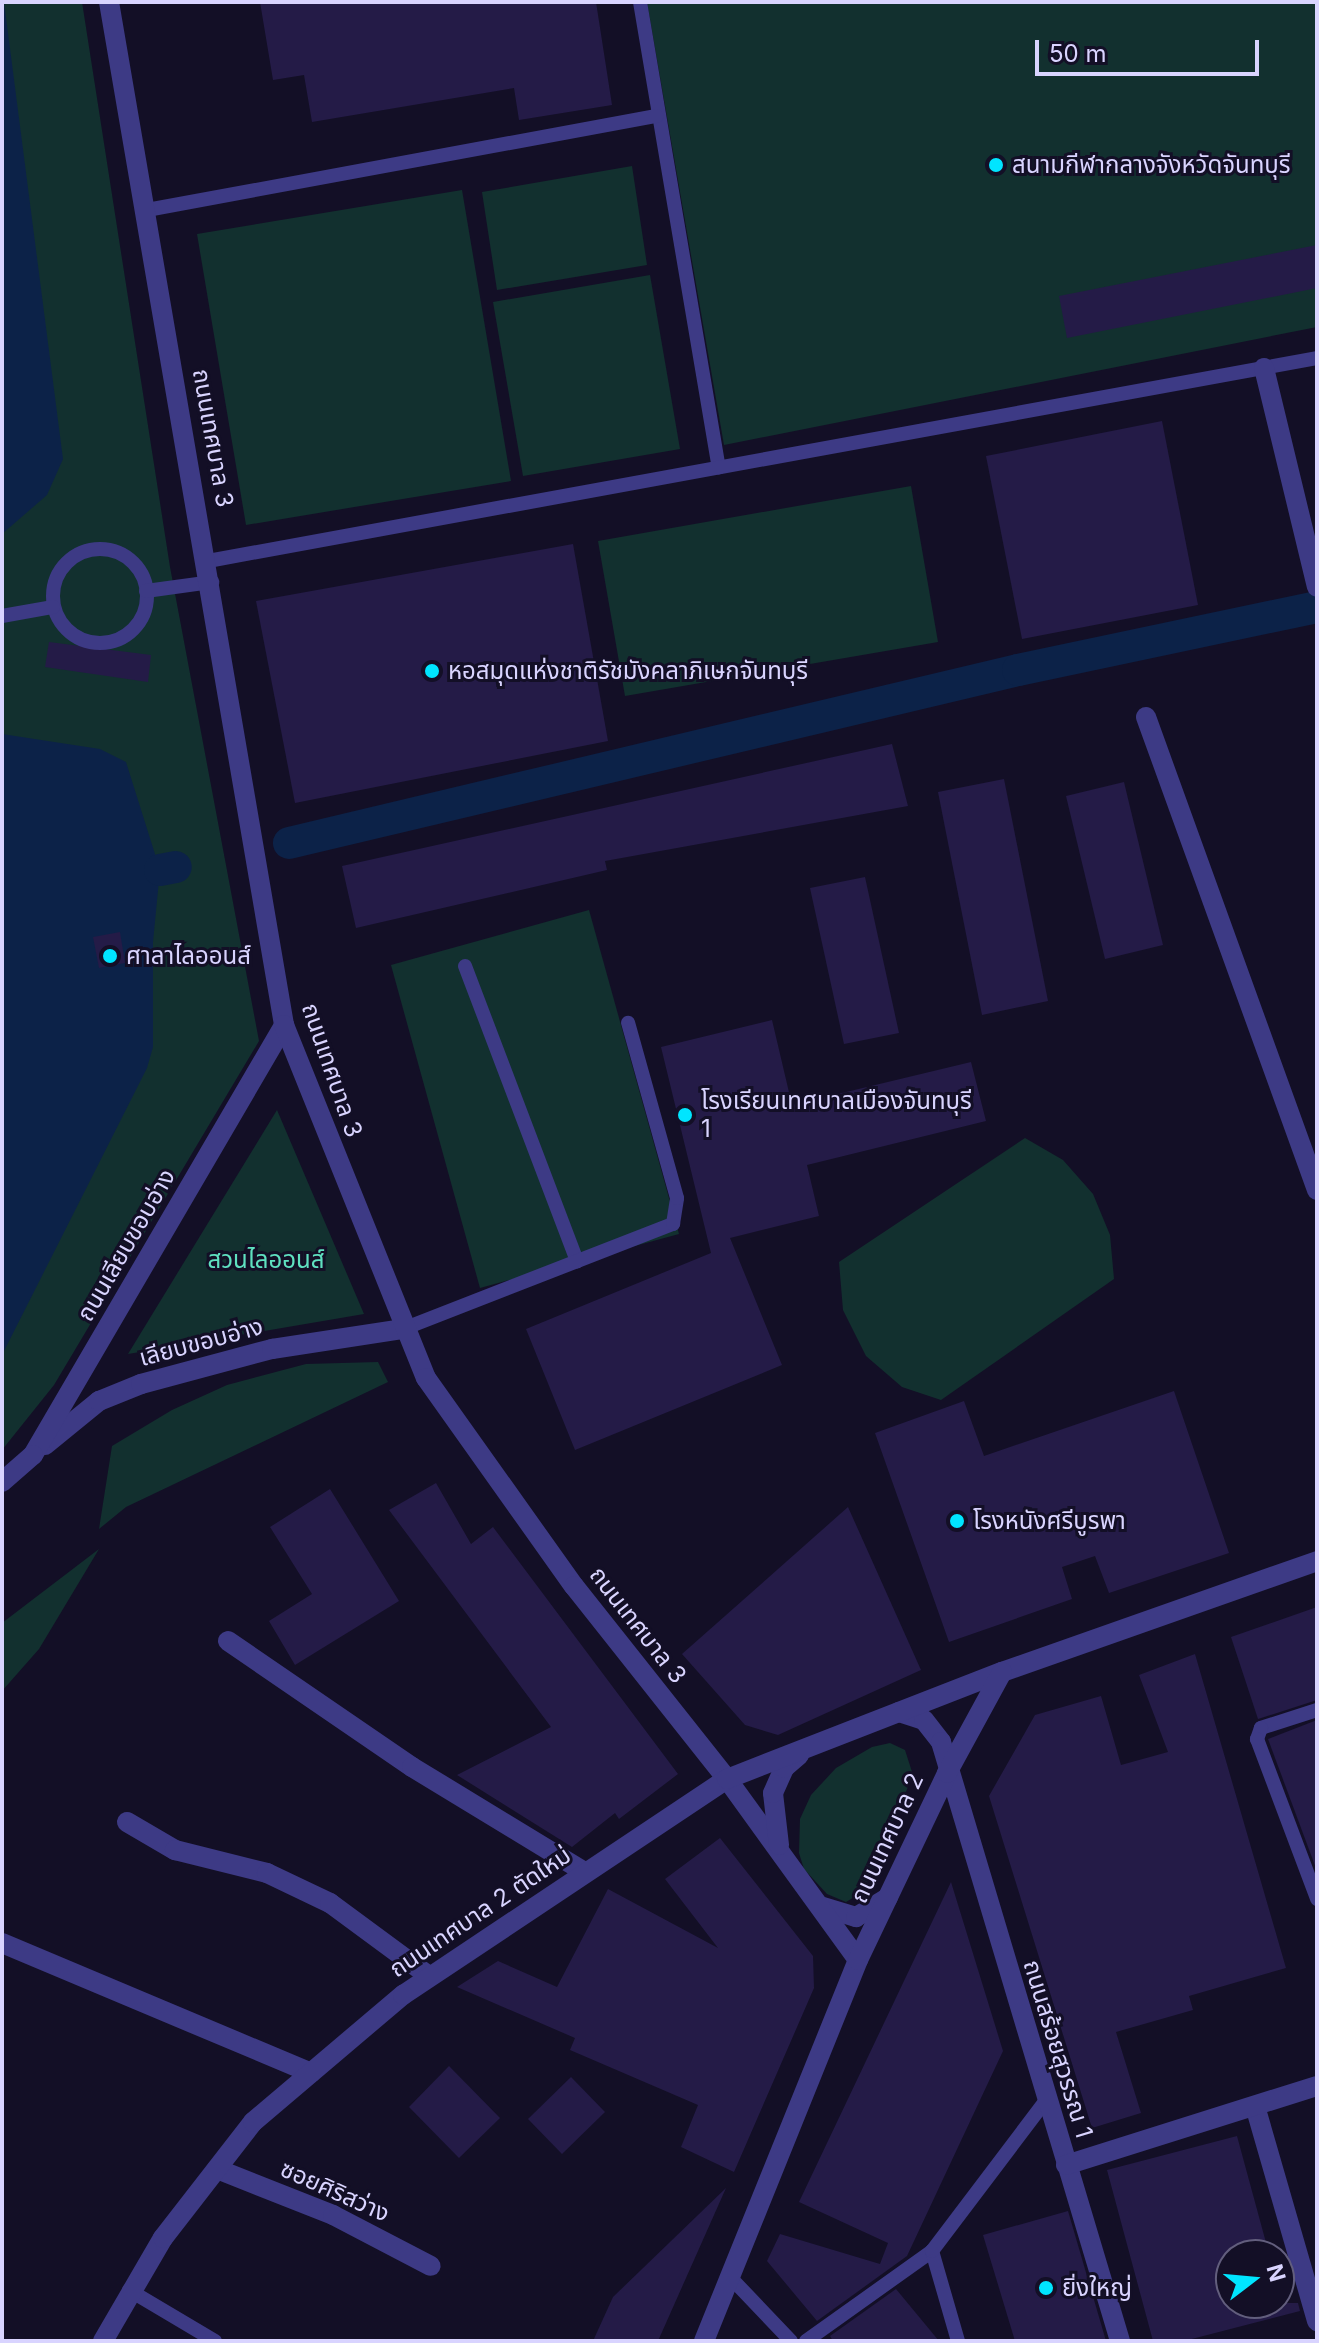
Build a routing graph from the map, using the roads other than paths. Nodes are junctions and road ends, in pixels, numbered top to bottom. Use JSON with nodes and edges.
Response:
{"nodes":[{"id":1,"x":109,"y":2,"type":"edge"},
{"id":2,"x":640,"y":2,"type":"edge"},
{"id":3,"x":656,"y":116,"type":"junction"},
{"id":4,"x":147,"y":210,"type":"junction"},
{"id":5,"x":1317,"y":358,"type":"edge"},
{"id":6,"x":1264,"y":368,"type":"junction"},
{"id":7,"x":719,"y":467,"type":"junction"},
{"id":8,"x":208,"y":561,"type":"junction"},
{"id":9,"x":212,"y":582,"type":"junction"},
{"id":10,"x":1317,"y":587,"type":"edge"},
{"id":11,"x":146,"y":591,"type":"junction"},
{"id":12,"x":53,"y":607,"type":"junction"},
{"id":13,"x":2,"y":616,"type":"edge"},
{"id":14,"x":1146,"y":717,"type":"dead end"},
{"id":15,"x":465,"y":966,"type":"dead end"},
{"id":16,"x":628,"y":1023,"type":"dead end"},
{"id":17,"x":284,"y":1025,"type":"junction"},
{"id":18,"x":1317,"y":1190,"type":"edge"},
{"id":19,"x":577,"y":1261,"type":"junction"},
{"id":20,"x":403,"y":1329,"type":"junction"},
{"id":21,"x":33,"y":1455,"type":"junction"},
{"id":22,"x":2,"y":1482,"type":"edge"},
{"id":23,"x":1317,"y":1561,"type":"edge"},
{"id":24,"x":228,"y":1641,"type":"dead end"},
{"id":25,"x":1002,"y":1672,"type":"junction"},
{"id":26,"x":1317,"y":1710,"type":"edge"},
{"id":27,"x":899,"y":1712,"type":"junction"},
{"id":28,"x":800,"y":1754,"type":"junction"},
{"id":29,"x":947,"y":1773,"type":"junction"},
{"id":30,"x":727,"y":1779,"type":"junction"},
{"id":31,"x":127,"y":1822,"type":"dead end"},
{"id":32,"x":782,"y":1857,"type":"junction"},
{"id":33,"x":585,"y":1872,"type":"junction"},
{"id":34,"x":888,"y":1898,"type":"junction"},
{"id":35,"x":1317,"y":1899,"type":"edge"},
{"id":36,"x":820,"y":1906,"type":"junction"},
{"id":37,"x":2,"y":1943,"type":"edge"},
{"id":38,"x":858,"y":1960,"type":"junction"},
{"id":39,"x":429,"y":1976,"type":"junction"},
{"id":40,"x":311,"y":2073,"type":"junction"},
{"id":41,"x":1317,"y":2086,"type":"edge"},
{"id":42,"x":1046,"y":2100,"type":"junction"},
{"id":43,"x":1255,"y":2106,"type":"junction"},
{"id":44,"x":1066,"y":2165,"type":"junction"},
{"id":45,"x":217,"y":2169,"type":"junction"},
{"id":46,"x":932,"y":2251,"type":"junction"},
{"id":47,"x":431,"y":2266,"type":"dead end"},
{"id":48,"x":731,"y":2278,"type":"junction"},
{"id":49,"x":129,"y":2290,"type":"junction"},
{"id":50,"x":1317,"y":2321,"type":"edge"},
{"id":51,"x":103,"y":2341,"type":"edge"},
{"id":52,"x":215,"y":2341,"type":"edge"},
{"id":53,"x":704,"y":2341,"type":"edge"},
{"id":54,"x":791,"y":2341,"type":"edge"},
{"id":55,"x":806,"y":2341,"type":"edge"},
{"id":56,"x":958,"y":2341,"type":"edge"},
{"id":57,"x":1120,"y":2341,"type":"edge"}],
"edges":[{"from":1,"to":4,"type":"street","name":"ถนนเทศบาล 3"},
{"from":2,"to":3,"type":"lane"},
{"from":3,"to":4,"type":"lane"},
{"from":3,"to":7,"type":"lane"},
{"from":4,"to":8,"type":"street","name":"ถนนเทศบาล 3"},
{"from":5,"to":6,"type":"lane"},
{"from":6,"to":7,"type":"lane"},
{"from":6,"to":10,"type":"street"},
{"from":7,"to":8,"type":"lane"},
{"from":8,"to":9,"type":"street","name":"ถนนเทศบาล 3"},
{"from":9,"to":11,"type":"lane"},
{"from":9,"to":17,"type":"street","name":"ถนนเทศบาล 3"},
{"from":11,"to":12,"type":"lane"},
{"from":11,"to":12,"type":"lane"},
{"from":12,"to":13,"type":"lane"},
{"from":14,"to":18,"type":"street"},
{"from":15,"to":19,"type":"lane"},
{"from":16,"to":19,"type":"lane"},
{"from":17,"to":20,"type":"street","name":"ถนนเทศบาล 3"},
{"from":17,"to":21,"type":"street","name":"ถนนเลียบขอบอ่าง"},
{"from":19,"to":20,"type":"lane"},
{"from":20,"to":21,"type":"street","name":"เลียบขอบอ่าง"},
{"from":20,"to":30,"type":"street","name":"ถนนเทศบาล 3"},
{"from":21,"to":22,"type":"street","name":"ถนนเลียบขอบอ่าง"},
{"from":23,"to":25,"type":"street"},
{"from":24,"to":33,"type":"street"},
{"from":25,"to":27,"type":"street","name":"ถนนเทศบาล 2 ตัดใหม่"},
{"from":25,"to":29,"type":"street","name":"ถนนเทศบาล 2"},
{"from":26,"to":35,"type":"lane"},
{"from":27,"to":28,"type":"street","name":"ถนนเทศบาล 2 ตัดใหม่"},
{"from":27,"to":29,"type":"street"},
{"from":28,"to":30,"type":"street","name":"ถนนเทศบาล 2 ตัดใหม่"},
{"from":28,"to":32,"type":"street"},
{"from":29,"to":34,"type":"street","name":"ถนนเทศบาล 2"},
{"from":29,"to":42,"type":"street","name":"ถนนสร้อยสุวรรณ 1"},
{"from":30,"to":32,"type":"street","name":"ถนนเทศบาล 3"},
{"from":30,"to":33,"type":"street","name":"ถนนเทศบาล 2 ตัดใหม่"},
{"from":31,"to":39,"type":"street"},
{"from":32,"to":36,"type":"street","name":"ถนนเทศบาล 3"},
{"from":33,"to":39,"type":"street","name":"ถนนเทศบาล 2 ตัดใหม่"},
{"from":34,"to":36,"type":"street"},
{"from":34,"to":38,"type":"street","name":"ถนนเทศบาล 2"},
{"from":36,"to":38,"type":"street","name":"ถนนเทศบาล 3"},
{"from":37,"to":40,"type":"street"},
{"from":38,"to":48,"type":"street","name":"ถนนเทศบาล 2"},
{"from":39,"to":40,"type":"street","name":"ถนนเทศบาล 2 ตัดใหม่"},
{"from":40,"to":45,"type":"street","name":"ถนนเทศบาล 2 ตัดใหม่"},
{"from":41,"to":43,"type":"street"},
{"from":42,"to":44,"type":"street","name":"ถนนสร้อยสุวรรณ 1"},
{"from":42,"to":46,"type":"lane"},
{"from":43,"to":44,"type":"street"},
{"from":43,"to":50,"type":"street"},
{"from":44,"to":57,"type":"street","name":"ถนนสร้อยสุวรรณ 1"},
{"from":45,"to":47,"type":"street","name":"ซอยศิริสว่าง"},
{"from":45,"to":49,"type":"street","name":"ถนนเทศบาล 2 ตัดใหม่"},
{"from":46,"to":55,"type":"lane"},
{"from":46,"to":56,"type":"lane"},
{"from":48,"to":53,"type":"street","name":"ถนนเทศบาล 2"},
{"from":48,"to":54,"type":"lane"},
{"from":49,"to":51,"type":"street","name":"ถนนเทศบาล 2 ตัดใหม่"},
{"from":49,"to":52,"type":"lane"}]}
